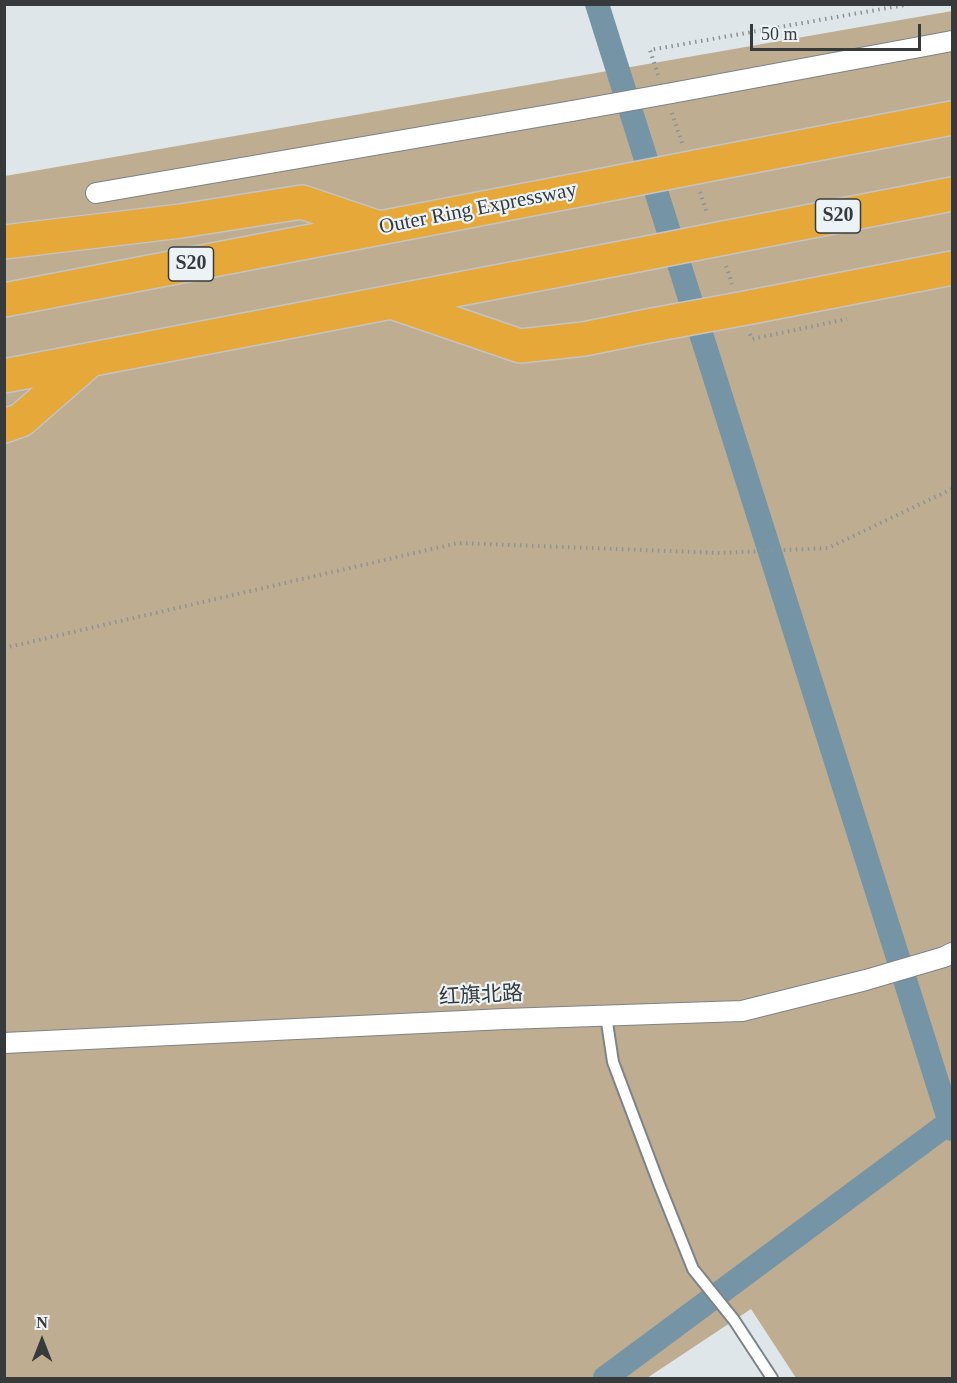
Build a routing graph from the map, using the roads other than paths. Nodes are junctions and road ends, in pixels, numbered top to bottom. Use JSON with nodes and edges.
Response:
{"nodes":[{"id":1,"x":952,"y":41,"type":"edge"},
{"id":2,"x":952,"y":118,"type":"edge"},
{"id":3,"x":96,"y":193,"type":"dead end"},
{"id":4,"x":952,"y":194,"type":"edge"},
{"id":5,"x":378,"y":228,"type":"junction"},
{"id":6,"x":4,"y":242,"type":"edge"},
{"id":7,"x":952,"y":268,"type":"edge"},
{"id":8,"x":4,"y":300,"type":"edge"},
{"id":9,"x":392,"y":302,"type":"junction"},
{"id":10,"x":90,"y":360,"type":"junction"},
{"id":11,"x":4,"y":376,"type":"edge"},
{"id":12,"x":4,"y":426,"type":"edge"},
{"id":13,"x":948,"y":955,"type":"edge"},
{"id":14,"x":606,"y":1016,"type":"junction"},
{"id":15,"x":4,"y":1044,"type":"edge"},
{"id":16,"x":772,"y":1378,"type":"edge"}],
"edges":[{"from":1,"to":3,"type":"street","bridge":true},
{"from":2,"to":5,"type":"highway","name":"Outer Ring Expressway","number":"S20","bridge":true},
{"from":4,"to":9,"type":"highway","number":"S20","bridge":true},
{"from":5,"to":6,"type":"highway"},
{"from":5,"to":8,"type":"highway","name":"Outer Ring Expressway","number":"S20"},
{"from":7,"to":9,"type":"highway","bridge":true},
{"from":9,"to":10,"type":"highway","number":"S20"},
{"from":10,"to":11,"type":"highway","number":"S20"},
{"from":10,"to":12,"type":"highway"},
{"from":13,"to":14,"type":"street","name":"红旗北路"},
{"from":14,"to":15,"type":"street","name":"红旗北路"},
{"from":14,"to":16,"type":"lane"}]}
